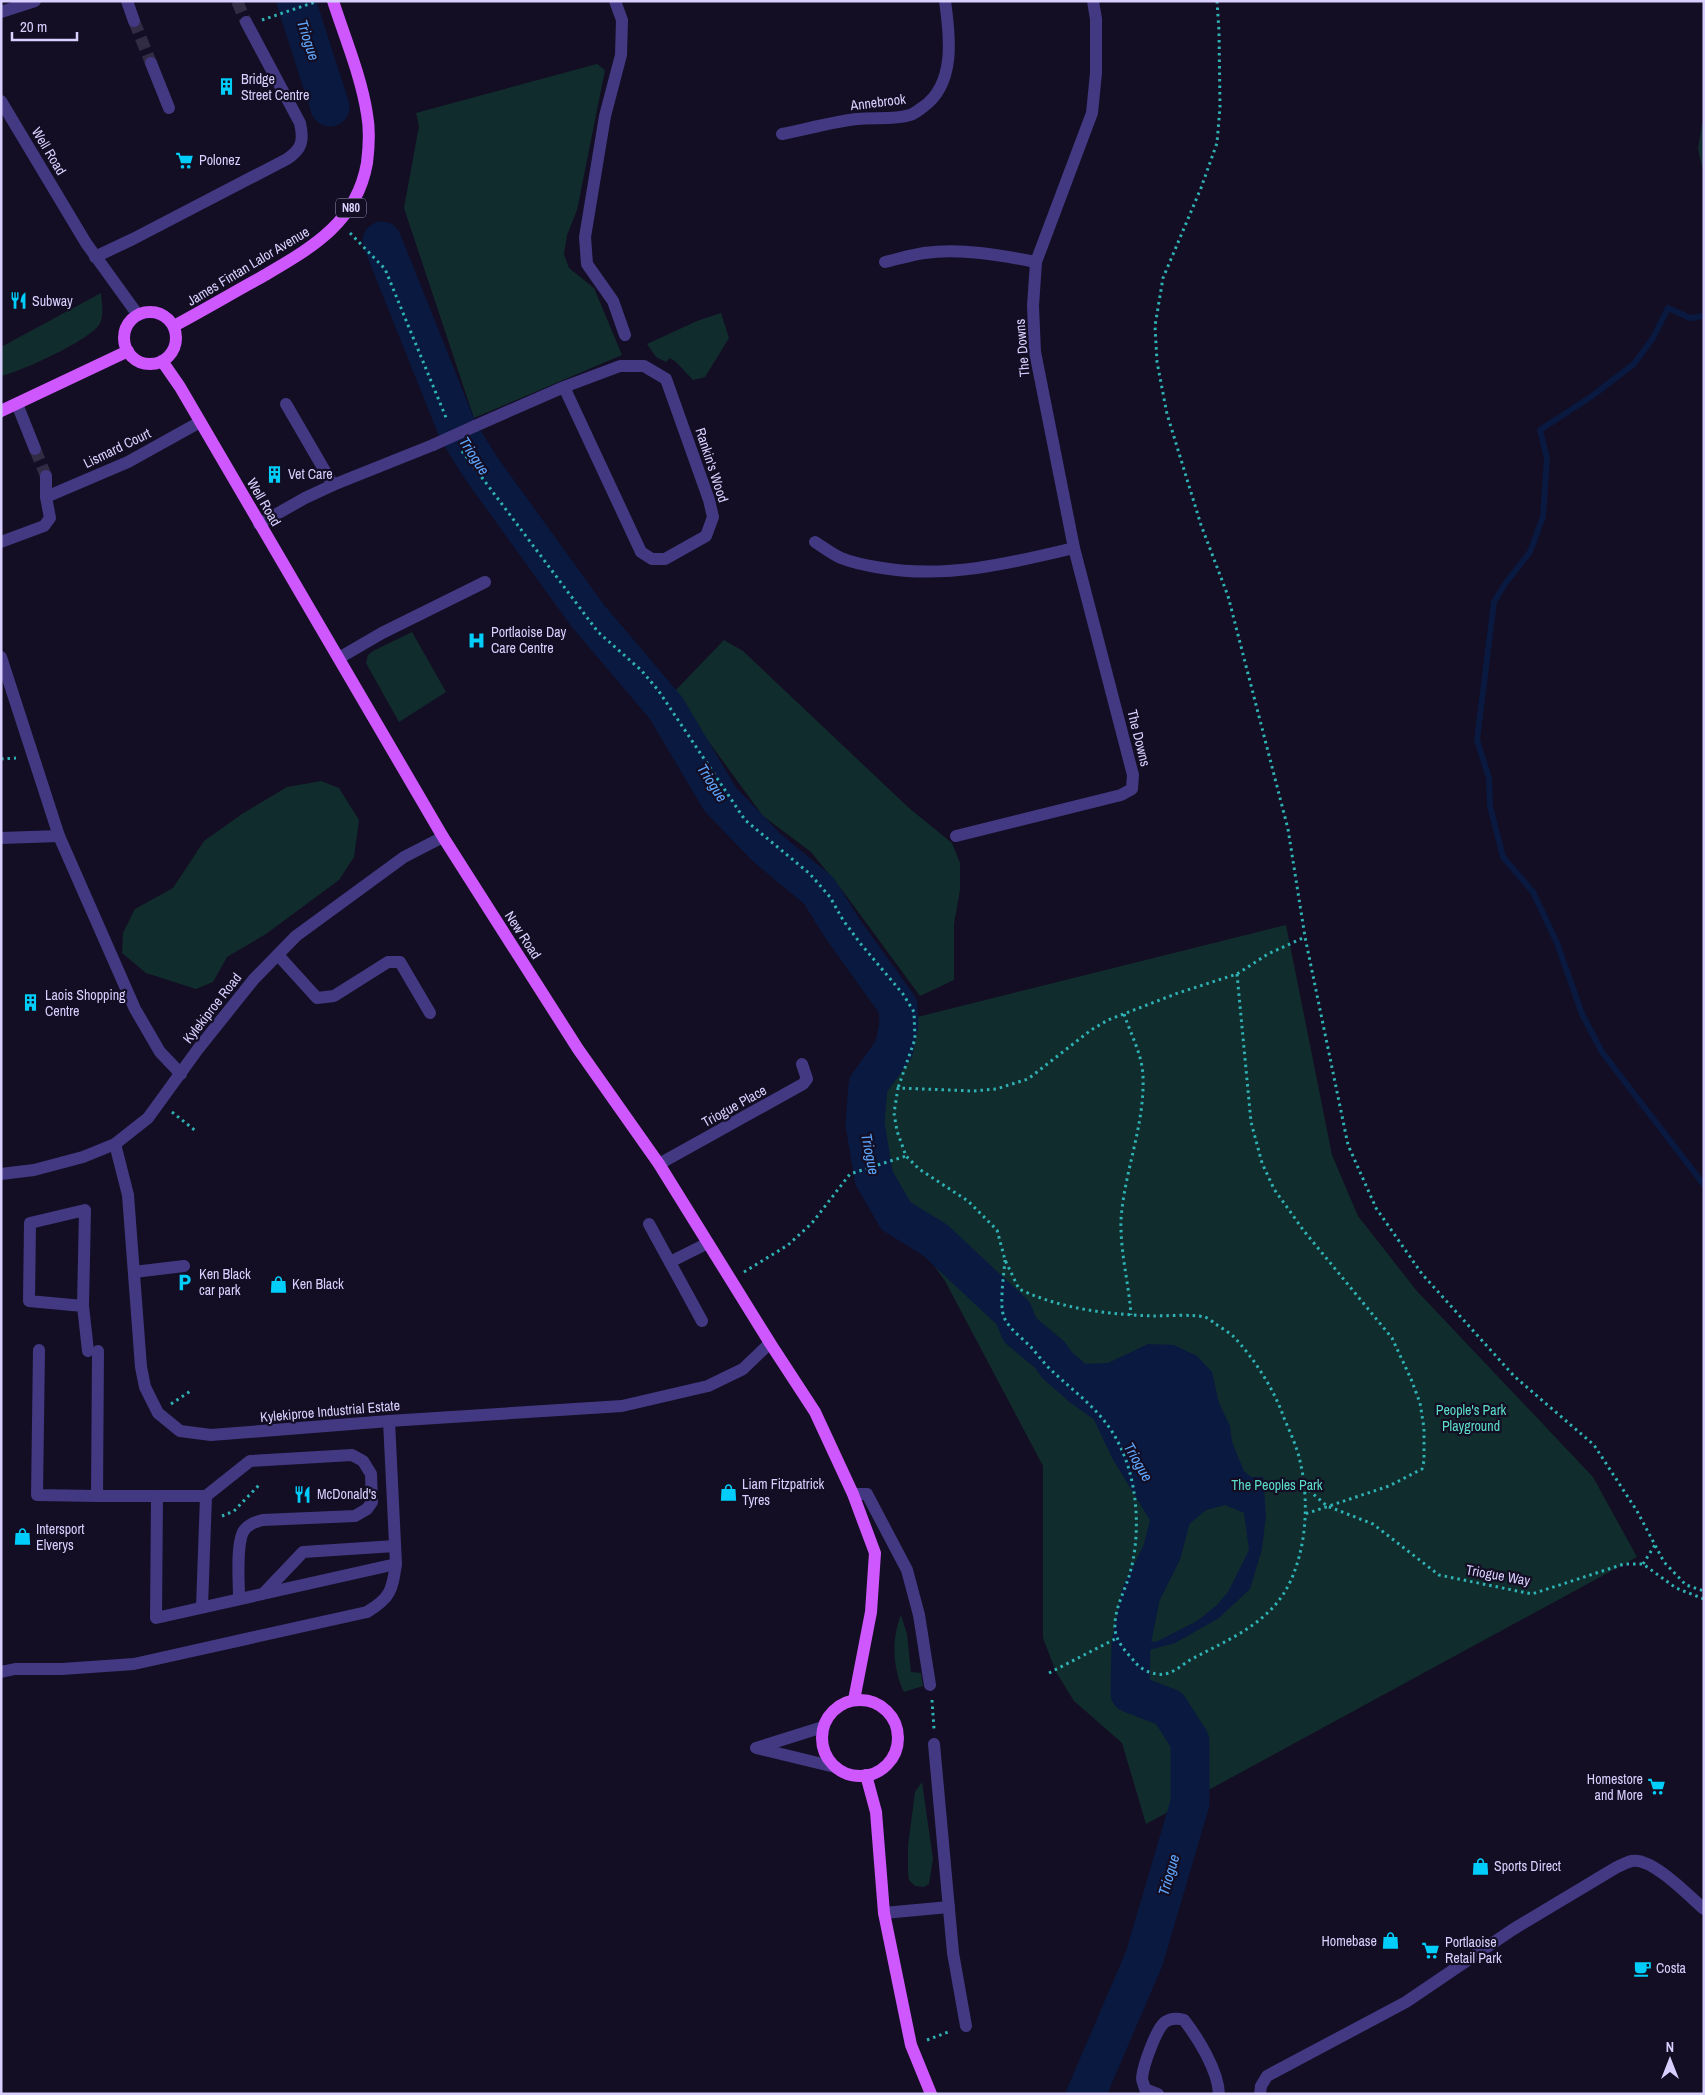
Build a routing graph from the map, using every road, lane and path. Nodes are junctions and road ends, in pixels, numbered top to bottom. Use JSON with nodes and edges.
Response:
{"nodes":[{"id":1,"x":35,"y":1,"type":"edge"},
{"id":2,"x":126,"y":1,"type":"edge"},
{"id":3,"x":318,"y":1,"type":"edge"},
{"id":4,"x":333,"y":1,"type":"edge"},
{"id":5,"x":615,"y":1,"type":"edge"},
{"id":6,"x":945,"y":1,"type":"edge"},
{"id":7,"x":1092,"y":1,"type":"edge"},
{"id":8,"x":1217,"y":1,"type":"edge"},
{"id":9,"x":1,"y":12,"type":"edge"},
{"id":10,"x":134,"y":21,"type":"tunnel mouth"},
{"id":11,"x":247,"y":24,"type":"joint"},
{"id":12,"x":151,"y":63,"type":"tunnel mouth"},
{"id":13,"x":1,"y":101,"type":"edge"},
{"id":14,"x":169,"y":108,"type":"dead end"},
{"id":15,"x":782,"y":134,"type":"dead end"},
{"id":16,"x":339,"y":222,"type":"junction"},
{"id":17,"x":95,"y":257,"type":"junction"},
{"id":18,"x":885,"y":262,"type":"dead end"},
{"id":19,"x":1036,"y":262,"type":"junction"},
{"id":20,"x":138,"y":315,"type":"junction"},
{"id":21,"x":174,"y":326,"type":"junction"},
{"id":22,"x":625,"y":335,"type":"dead end"},
{"id":23,"x":128,"y":351,"type":"junction"},
{"id":24,"x":162,"y":361,"type":"junction"},
{"id":25,"x":564,"y":387,"type":"junction"},
{"id":26,"x":17,"y":404,"type":"junction"},
{"id":27,"x":286,"y":404,"type":"dead end"},
{"id":28,"x":1,"y":411,"type":"edge"},
{"id":29,"x":200,"y":422,"type":"junction"},
{"id":30,"x":451,"y":428,"type":"dead end"},
{"id":31,"x":460,"y":446,"type":"dead end"},
{"id":32,"x":35,"y":449,"type":"tunnel mouth"},
{"id":33,"x":46,"y":476,"type":"tunnel mouth"},
{"id":34,"x":333,"y":485,"type":"junction"},
{"id":35,"x":46,"y":497,"type":"junction"},
{"id":36,"x":259,"y":524,"type":"junction"},
{"id":37,"x":1,"y":542,"type":"edge"},
{"id":38,"x":815,"y":542,"type":"dead end"},
{"id":39,"x":1074,"y":548,"type":"junction"},
{"id":40,"x":484,"y":582,"type":"dead end"},
{"id":41,"x":1,"y":657,"type":"edge"},
{"id":42,"x":339,"y":658,"type":"junction"},
{"id":43,"x":59,"y":836,"type":"junction"},
{"id":44,"x":956,"y":836,"type":"dead end"},
{"id":45,"x":1,"y":838,"type":"edge"},
{"id":46,"x":443,"y":838,"type":"junction"},
{"id":47,"x":1305,"y":937,"type":"junction"},
{"id":48,"x":278,"y":955,"type":"junction"},
{"id":49,"x":1238,"y":974,"type":"junction"},
{"id":50,"x":430,"y":1013,"type":"dead end"},
{"id":51,"x":1124,"y":1014,"type":"junction"},
{"id":52,"x":802,"y":1064,"type":"dead end"},
{"id":53,"x":181,"y":1074,"type":"junction"},
{"id":54,"x":898,"y":1088,"type":"junction"},
{"id":55,"x":160,"y":1102,"type":"junction"},
{"id":56,"x":197,"y":1132,"type":"dead end"},
{"id":57,"x":115,"y":1144,"type":"junction"},
{"id":58,"x":906,"y":1156,"type":"junction"},
{"id":59,"x":659,"y":1164,"type":"junction"},
{"id":60,"x":1,"y":1174,"type":"edge"},
{"id":61,"x":649,"y":1224,"type":"dead end"},
{"id":62,"x":708,"y":1243,"type":"junction"},
{"id":63,"x":1005,"y":1260,"type":"junction"},
{"id":64,"x":670,"y":1262,"type":"junction"},
{"id":65,"x":184,"y":1266,"type":"dead end"},
{"id":66,"x":134,"y":1272,"type":"junction"},
{"id":67,"x":731,"y":1280,"type":"junction"},
{"id":68,"x":83,"y":1306,"type":"junction"},
{"id":69,"x":1131,"y":1315,"type":"junction"},
{"id":70,"x":702,"y":1321,"type":"dead end"},
{"id":71,"x":770,"y":1343,"type":"junction"},
{"id":72,"x":39,"y":1350,"type":"dead end"},
{"id":73,"x":192,"y":1390,"type":"dead end"},
{"id":74,"x":158,"y":1413,"type":"junction"},
{"id":75,"x":389,"y":1421,"type":"junction"},
{"id":76,"x":261,"y":1483,"type":"dead end"},
{"id":77,"x":1303,"y":1486,"type":"junction"},
{"id":78,"x":853,"y":1494,"type":"junction"},
{"id":79,"x":97,"y":1496,"type":"junction"},
{"id":80,"x":157,"y":1496,"type":"junction"},
{"id":81,"x":206,"y":1496,"type":"junction"},
{"id":82,"x":1327,"y":1506,"type":"junction"},
{"id":83,"x":1306,"y":1514,"type":"junction"},
{"id":84,"x":205,"y":1523,"type":"junction"},
{"id":85,"x":1655,"y":1545,"type":"junction"},
{"id":86,"x":395,"y":1546,"type":"junction"},
{"id":87,"x":396,"y":1564,"type":"junction"},
{"id":88,"x":1643,"y":1564,"type":"junction"},
{"id":89,"x":1704,"y":1591,"type":"edge"},
{"id":90,"x":264,"y":1592,"type":"junction"},
{"id":91,"x":239,"y":1598,"type":"junction"},
{"id":92,"x":1704,"y":1599,"type":"edge"},
{"id":93,"x":202,"y":1607,"type":"junction"},
{"id":94,"x":1117,"y":1638,"type":"junction"},
{"id":95,"x":1,"y":1672,"type":"edge"},
{"id":96,"x":1049,"y":1673,"type":"dead end"},
{"id":97,"x":930,"y":1685,"type":"joint"},
{"id":98,"x":854,"y":1700,"type":"junction"},
{"id":99,"x":823,"y":1728,"type":"junction"},
{"id":100,"x":934,"y":1744,"type":"joint"},
{"id":101,"x":835,"y":1767,"type":"junction"},
{"id":102,"x":866,"y":1775,"type":"junction"},
{"id":103,"x":949,"y":1907,"type":"junction"},
{"id":104,"x":1704,"y":1909,"type":"edge"},
{"id":105,"x":884,"y":1913,"type":"junction"},
{"id":106,"x":966,"y":2026,"type":"joint"},
{"id":107,"x":911,"y":2046,"type":"junction"},
{"id":108,"x":931,"y":2094,"type":"edge"},
{"id":109,"x":1158,"y":2094,"type":"edge"},
{"id":110,"x":1219,"y":2094,"type":"edge"},
{"id":111,"x":1260,"y":2094,"type":"edge"}],
"edges":[{"from":1,"to":9,"type":"street"},
{"from":2,"to":10,"type":"street"},
{"from":3,"to":11,"type":"path"},
{"from":4,"to":16,"type":"main road","name":"James Fintan Lalor Avenue","number":"N80"},
{"from":5,"to":22,"type":"street"},
{"from":6,"to":15,"type":"street","name":"Annebrook"},
{"from":7,"to":19,"type":"street","name":"The Downs"},
{"from":8,"to":47,"type":"path"},
{"from":11,"to":17,"type":"street"},
{"from":12,"to":14,"type":"street"},
{"from":13,"to":17,"type":"street","name":"Well Road"},
{"from":16,"to":21,"type":"main road","name":"James Fintan Lalor Avenue","number":"N80"},
{"from":16,"to":30,"type":"path"},
{"from":17,"to":20,"type":"street","name":"Well Road"},
{"from":18,"to":19,"type":"street"},
{"from":19,"to":39,"type":"street","name":"The Downs"},
{"from":20,"to":21,"type":"main road"},
{"from":20,"to":23,"type":"main road"},
{"from":21,"to":24,"type":"main road"},
{"from":23,"to":24,"type":"main road"},
{"from":23,"to":26,"type":"main road"},
{"from":24,"to":29,"type":"main road","name":"Well Road"},
{"from":25,"to":25,"type":"street","name":"Rankin's Wood"},
{"from":25,"to":34,"type":"street","name":"Rankin's Wood","bridge":true},
{"from":26,"to":28,"type":"main road"},
{"from":26,"to":32,"type":"street"},
{"from":27,"to":34,"type":"street"},
{"from":29,"to":35,"type":"street","name":"Lismard Court"},
{"from":29,"to":36,"type":"main road","name":"Well Road"},
{"from":31,"to":54,"type":"path"},
{"from":33,"to":35,"type":"street"},
{"from":34,"to":36,"type":"street","name":"Rankin's Wood"},
{"from":35,"to":37,"type":"street"},
{"from":36,"to":42,"type":"main road","name":"Well Road"},
{"from":38,"to":39,"type":"street"},
{"from":39,"to":44,"type":"street","name":"The Downs"},
{"from":40,"to":42,"type":"street"},
{"from":41,"to":43,"type":"street"},
{"from":42,"to":46,"type":"main road","name":"New Road"},
{"from":43,"to":45,"type":"street"},
{"from":43,"to":53,"type":"street"},
{"from":46,"to":48,"type":"street","name":"Kylekiproe Road"},
{"from":46,"to":59,"type":"main road","name":"New Road"},
{"from":47,"to":49,"type":"path"},
{"from":47,"to":85,"type":"path"},
{"from":48,"to":50,"type":"street"},
{"from":48,"to":53,"type":"street","name":"Kylekiproe Road"},
{"from":49,"to":51,"type":"path"},
{"from":49,"to":82,"type":"path"},
{"from":51,"to":54,"type":"path"},
{"from":51,"to":69,"type":"path"},
{"from":52,"to":59,"type":"street","name":"Triogue Place"},
{"from":53,"to":55,"type":"street","name":"Kylekiproe Road"},
{"from":54,"to":58,"type":"path"},
{"from":55,"to":56,"type":"path"},
{"from":55,"to":57,"type":"street","name":"Kylekiproe Road"},
{"from":57,"to":60,"type":"street","name":"Kylekiproe Road"},
{"from":57,"to":66,"type":"street","name":"Kylekiproe Industrial Estate"},
{"from":58,"to":63,"type":"path"},
{"from":58,"to":67,"type":"path"},
{"from":59,"to":62,"type":"main road","name":"New Road"},
{"from":61,"to":64,"type":"street"},
{"from":62,"to":64,"type":"street"},
{"from":62,"to":67,"type":"main road","name":"New Road"},
{"from":63,"to":69,"type":"path"},
{"from":63,"to":94,"type":"path"},
{"from":64,"to":70,"type":"street"},
{"from":65,"to":66,"type":"street"},
{"from":66,"to":74,"type":"street","name":"Kylekiproe Industrial Estate"},
{"from":67,"to":71,"type":"main road","name":"New Road"},
{"from":68,"to":68,"type":"street"},
{"from":68,"to":79,"type":"street"},
{"from":69,"to":77,"type":"path"},
{"from":71,"to":75,"type":"street","name":"Kylekiproe Industrial Estate"},
{"from":71,"to":78,"type":"main road","name":"New Road"},
{"from":72,"to":79,"type":"street"},
{"from":73,"to":74,"type":"path"},
{"from":74,"to":75,"type":"street","name":"Kylekiproe Industrial Estate"},
{"from":75,"to":86,"type":"street"},
{"from":76,"to":84,"type":"path"},
{"from":77,"to":82,"type":"path","name":"Triogue Way"},
{"from":77,"to":83,"type":"path"},
{"from":78,"to":97,"type":"street"},
{"from":78,"to":98,"type":"main road","name":"New Road"},
{"from":79,"to":80,"type":"street"},
{"from":80,"to":81,"type":"street"},
{"from":80,"to":93,"type":"street"},
{"from":81,"to":84,"type":"street"},
{"from":81,"to":91,"type":"street"},
{"from":82,"to":83,"type":"path"},
{"from":82,"to":88,"type":"path","name":"Triogue Way"},
{"from":83,"to":94,"type":"path"},
{"from":84,"to":93,"type":"street"},
{"from":85,"to":88,"type":"path"},
{"from":85,"to":89,"type":"path"},
{"from":86,"to":87,"type":"street"},
{"from":86,"to":90,"type":"street"},
{"from":87,"to":90,"type":"street"},
{"from":87,"to":95,"type":"street"},
{"from":88,"to":92,"type":"path"},
{"from":90,"to":91,"type":"street"},
{"from":91,"to":93,"type":"street"},
{"from":94,"to":96,"type":"path"},
{"from":97,"to":100,"type":"path"},
{"from":98,"to":99,"type":"main road"},
{"from":98,"to":102,"type":"main road"},
{"from":99,"to":101,"type":"main road"},
{"from":99,"to":101,"type":"street"},
{"from":100,"to":103,"type":"street"},
{"from":101,"to":102,"type":"main road"},
{"from":102,"to":105,"type":"main road"},
{"from":103,"to":105,"type":"street"},
{"from":103,"to":106,"type":"street"},
{"from":104,"to":111,"type":"street"},
{"from":105,"to":107,"type":"main road"},
{"from":106,"to":107,"type":"path"},
{"from":107,"to":108,"type":"main road"},
{"from":109,"to":110,"type":"street"}]}
